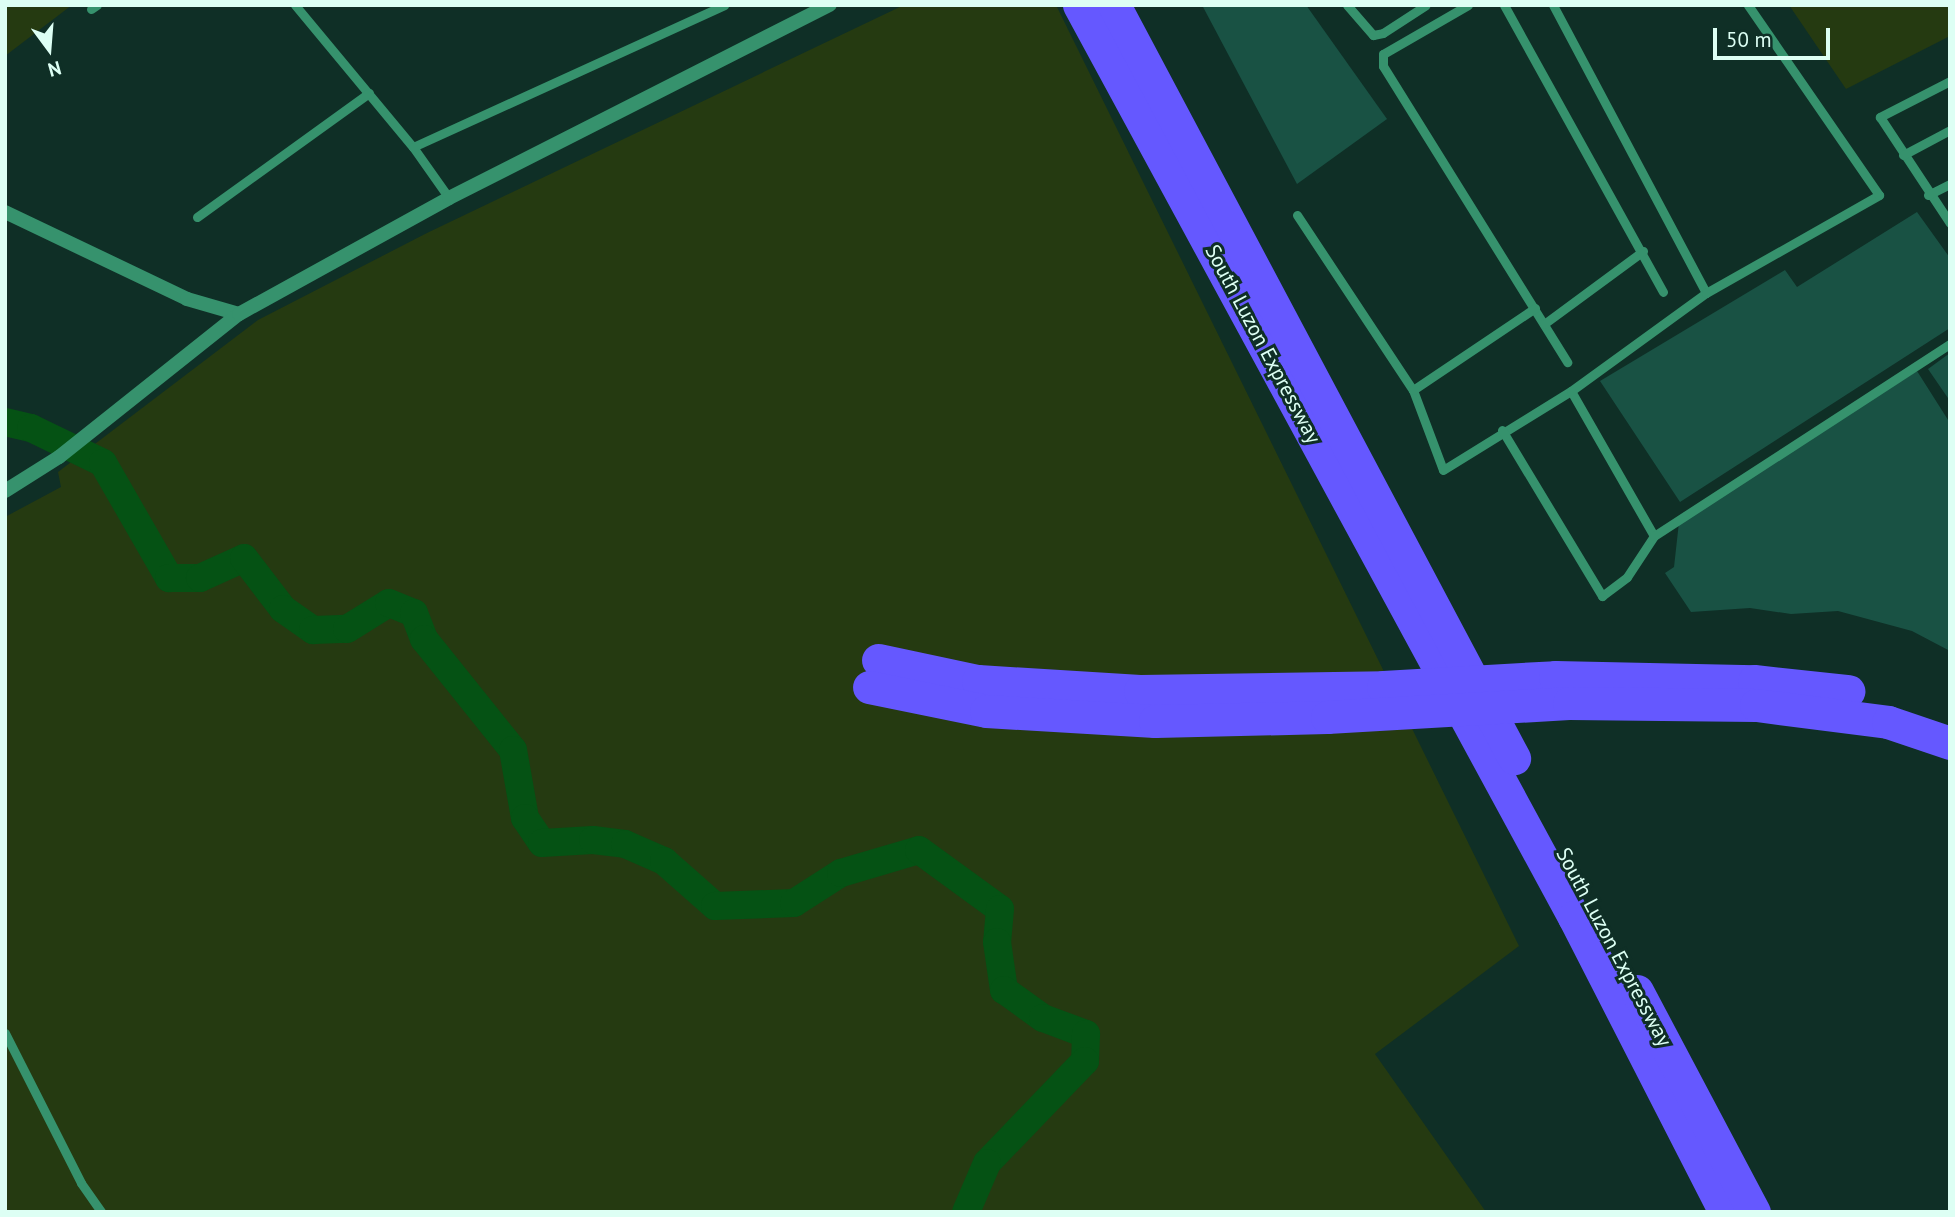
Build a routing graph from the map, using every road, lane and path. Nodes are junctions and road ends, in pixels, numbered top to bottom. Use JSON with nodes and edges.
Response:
{"nodes":[{"id":1,"x":295,"y":5,"type":"edge"},
{"id":2,"x":724,"y":5,"type":"edge"},
{"id":3,"x":830,"y":5,"type":"edge"},
{"id":4,"x":1079,"y":5,"type":"edge"},
{"id":5,"x":1114,"y":5,"type":"edge"},
{"id":6,"x":1347,"y":5,"type":"edge"},
{"id":7,"x":1426,"y":5,"type":"edge"},
{"id":8,"x":1468,"y":5,"type":"edge"},
{"id":9,"x":1504,"y":5,"type":"edge"},
{"id":10,"x":1553,"y":5,"type":"edge"},
{"id":11,"x":1748,"y":5,"type":"edge"},
{"id":12,"x":1950,"y":80,"type":"edge"},
{"id":13,"x":369,"y":93,"type":"junction"},
{"id":14,"x":1950,"y":130,"type":"edge"},
{"id":15,"x":413,"y":147,"type":"junction"},
{"id":16,"x":1903,"y":155,"type":"junction"},
{"id":17,"x":1950,"y":184,"type":"edge"},
{"id":18,"x":1927,"y":195,"type":"junction"},
{"id":19,"x":449,"y":198,"type":"junction"},
{"id":20,"x":5,"y":212,"type":"edge"},
{"id":21,"x":1297,"y":215,"type":"dead end"},
{"id":22,"x":197,"y":217,"type":"dead end"},
{"id":23,"x":1950,"y":223,"type":"edge"},
{"id":24,"x":1643,"y":251,"type":"junction"},
{"id":25,"x":1664,"y":292,"type":"dead end"},
{"id":26,"x":1706,"y":293,"type":"junction"},
{"id":27,"x":1535,"y":307,"type":"junction"},
{"id":28,"x":239,"y":314,"type":"junction"},
{"id":29,"x":1544,"y":324,"type":"junction"},
{"id":30,"x":1950,"y":344,"type":"edge"},
{"id":31,"x":1567,"y":362,"type":"dead end"},
{"id":32,"x":1413,"y":390,"type":"junction"},
{"id":33,"x":1571,"y":391,"type":"junction"},
{"id":34,"x":1502,"y":430,"type":"junction"},
{"id":35,"x":5,"y":491,"type":"edge"},
{"id":36,"x":1654,"y":536,"type":"junction"},
{"id":37,"x":873,"y":673,"type":"dead end"},
{"id":38,"x":1562,"y":690,"type":"junction"},
{"id":39,"x":1950,"y":718,"type":"edge"},
{"id":40,"x":1950,"y":743,"type":"edge"},
{"id":41,"x":5,"y":1033,"type":"edge"},
{"id":42,"x":101,"y":1212,"type":"edge"},
{"id":43,"x":1725,"y":1212,"type":"edge"},
{"id":44,"x":1754,"y":1212,"type":"edge"}],
"edges":[{"from":1,"to":13,"type":"lane"},
{"from":2,"to":15,"type":"lane"},
{"from":3,"to":19,"type":"street"},
{"from":4,"to":43,"type":"highway","name":"South Luzon Expressway"},
{"from":5,"to":44,"type":"highway","name":"South Luzon Expressway"},
{"from":6,"to":7,"type":"lane"},
{"from":8,"to":27,"type":"lane"},
{"from":9,"to":24,"type":"lane"},
{"from":10,"to":26,"type":"lane"},
{"from":11,"to":26,"type":"lane"},
{"from":12,"to":16,"type":"lane"},
{"from":13,"to":15,"type":"lane"},
{"from":13,"to":22,"type":"lane"},
{"from":14,"to":16,"type":"lane"},
{"from":15,"to":19,"type":"lane"},
{"from":16,"to":18,"type":"lane"},
{"from":17,"to":18,"type":"lane"},
{"from":18,"to":23,"type":"lane"},
{"from":19,"to":28,"type":"street"},
{"from":20,"to":28,"type":"street"},
{"from":21,"to":32,"type":"lane"},
{"from":24,"to":25,"type":"lane"},
{"from":24,"to":29,"type":"lane"},
{"from":26,"to":33,"type":"lane"},
{"from":27,"to":29,"type":"lane"},
{"from":27,"to":32,"type":"lane"},
{"from":28,"to":35,"type":"street"},
{"from":29,"to":31,"type":"lane"},
{"from":30,"to":36,"type":"lane"},
{"from":32,"to":34,"type":"lane"},
{"from":33,"to":34,"type":"lane"},
{"from":33,"to":36,"type":"lane"},
{"from":34,"to":36,"type":"lane"},
{"from":37,"to":38,"type":"highway"},
{"from":38,"to":39,"type":"highway"},
{"from":38,"to":40,"type":"highway"},
{"from":41,"to":42,"type":"lane"}]}
